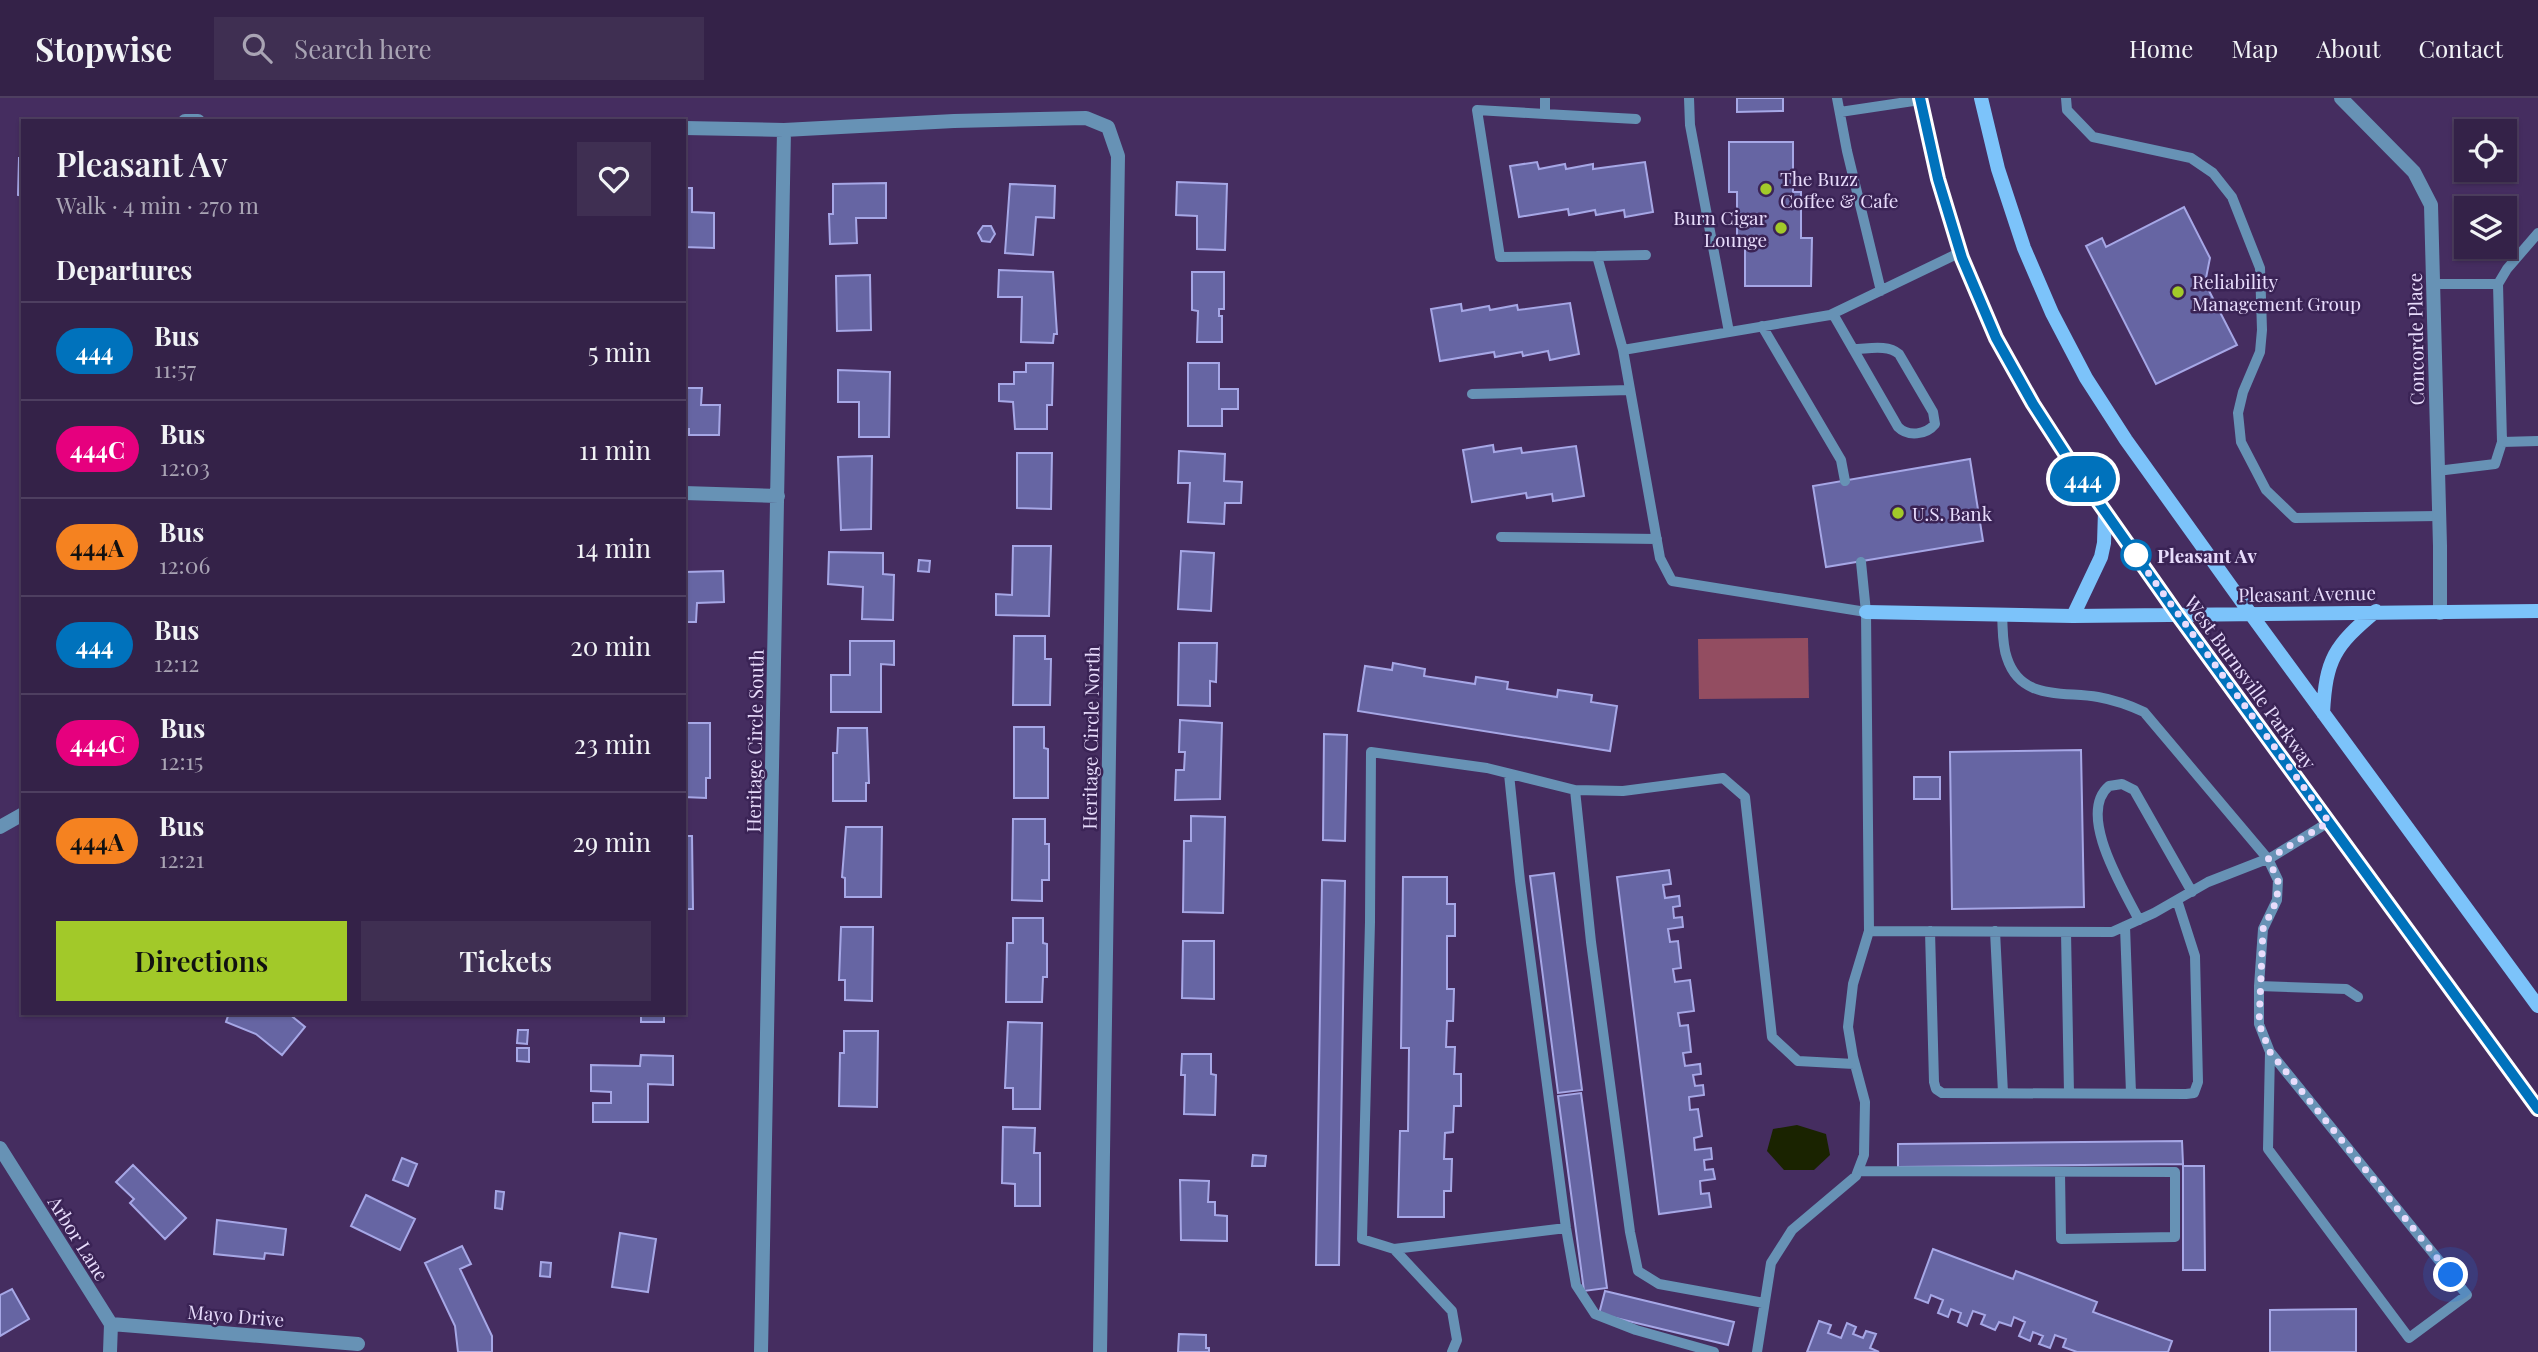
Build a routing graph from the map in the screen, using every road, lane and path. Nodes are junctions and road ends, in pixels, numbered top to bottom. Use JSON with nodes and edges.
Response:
{"nodes":[{"id":1,"x":1545,"y":98,"type":"edge"},
{"id":2,"x":1689,"y":98,"type":"edge"},
{"id":3,"x":1837,"y":98,"type":"edge"},
{"id":4,"x":1981,"y":98,"type":"edge"},
{"id":5,"x":2066,"y":98,"type":"edge"},
{"id":6,"x":2341,"y":98,"type":"edge"},
{"id":7,"x":1920,"y":99,"type":"edge"},
{"id":8,"x":1840,"y":112,"type":"junction"},
{"id":9,"x":1545,"y":114,"type":"junction"},
{"id":10,"x":1636,"y":119,"type":"dead end"},
{"id":11,"x":686,"y":128,"type":"edge"},
{"id":12,"x":785,"y":130,"type":"junction"},
{"id":13,"x":2538,"y":233,"type":"edge"},
{"id":14,"x":1961,"y":252,"type":"junction"},
{"id":15,"x":1646,"y":255,"type":"dead end"},
{"id":16,"x":1597,"y":256,"type":"junction"},
{"id":17,"x":2433,"y":284,"type":"junction"},
{"id":18,"x":2498,"y":284,"type":"junction"},
{"id":19,"x":1881,"y":291,"type":"junction"},
{"id":20,"x":1833,"y":314,"type":"junction"},
{"id":21,"x":1762,"y":326,"type":"junction"},
{"id":22,"x":1729,"y":332,"type":"junction"},
{"id":23,"x":1853,"y":349,"type":"junction"},
{"id":24,"x":1623,"y":350,"type":"junction"},
{"id":25,"x":1630,"y":390,"type":"junction"},
{"id":26,"x":1472,"y":394,"type":"dead end"},
{"id":27,"x":2538,"y":441,"type":"edge"},
{"id":28,"x":2502,"y":442,"type":"junction"},
{"id":29,"x":2437,"y":471,"type":"junction"},
{"id":30,"x":1845,"y":481,"type":"dead end"},
{"id":31,"x":686,"y":493,"type":"edge"},
{"id":32,"x":778,"y":496,"type":"junction"},
{"id":33,"x":2105,"y":511,"type":"junction"},
{"id":34,"x":2438,"y":516,"type":"junction"},
{"id":35,"x":1502,"y":537,"type":"dead end"},
{"id":36,"x":1657,"y":539,"type":"junction"},
{"id":37,"x":1861,"y":562,"type":"dead end"},
{"id":38,"x":2376,"y":611,"type":"junction"},
{"id":39,"x":2538,"y":611,"type":"edge"},
{"id":40,"x":1866,"y":612,"type":"junction"},
{"id":41,"x":2250,"y":613,"type":"junction"},
{"id":42,"x":2440,"y":613,"type":"junction"},
{"id":43,"x":2177,"y":614,"type":"junction"},
{"id":44,"x":2002,"y":615,"type":"junction"},
{"id":45,"x":2073,"y":616,"type":"junction"},
{"id":46,"x":2323,"y":713,"type":"junction"},
{"id":47,"x":1509,"y":774,"type":"junction"},
{"id":48,"x":1575,"y":790,"type":"junction"},
{"id":49,"x":21,"y":815,"type":"edge"},
{"id":50,"x":2329,"y":822,"type":"junction"},
{"id":51,"x":0,"y":827,"type":"edge"},
{"id":52,"x":2268,"y":859,"type":"junction"},
{"id":53,"x":2192,"y":892,"type":"junction"},
{"id":54,"x":2177,"y":900,"type":"junction"},
{"id":55,"x":2139,"y":920,"type":"junction"},
{"id":56,"x":2125,"y":926,"type":"junction"},
{"id":57,"x":1869,"y":930,"type":"junction"},
{"id":58,"x":1930,"y":931,"type":"junction"},
{"id":59,"x":1995,"y":931,"type":"junction"},
{"id":60,"x":2066,"y":932,"type":"junction"},
{"id":61,"x":2259,"y":986,"type":"junction"},
{"id":62,"x":2358,"y":997,"type":"dead end"},
{"id":63,"x":2538,"y":1006,"type":"edge"},
{"id":64,"x":2270,"y":1052,"type":"junction"},
{"id":65,"x":1854,"y":1064,"type":"junction"},
{"id":66,"x":2003,"y":1093,"type":"junction"},
{"id":67,"x":2069,"y":1093,"type":"junction"},
{"id":68,"x":2131,"y":1093,"type":"junction"},
{"id":69,"x":2538,"y":1109,"type":"edge"},
{"id":70,"x":0,"y":1149,"type":"edge"},
{"id":71,"x":1858,"y":1171,"type":"junction"},
{"id":72,"x":2060,"y":1172,"type":"junction"},
{"id":73,"x":1566,"y":1228,"type":"junction"},
{"id":74,"x":1394,"y":1249,"type":"junction"},
{"id":75,"x":1764,"y":1303,"type":"junction"},
{"id":76,"x":111,"y":1324,"type":"junction"},
{"id":77,"x":358,"y":1344,"type":"dead end"},
{"id":78,"x":110,"y":1352,"type":"edge"},
{"id":79,"x":761,"y":1352,"type":"edge"},
{"id":80,"x":1100,"y":1352,"type":"edge"},
{"id":81,"x":1452,"y":1352,"type":"edge"},
{"id":82,"x":1714,"y":1352,"type":"edge"},
{"id":83,"x":1756,"y":1352,"type":"edge"}],
"edges":[{"from":1,"to":9,"type":"lane"},
{"from":2,"to":22,"type":"lane"},
{"from":3,"to":8,"type":"lane"},
{"from":4,"to":41,"type":"street","name":"West Burnsville Parkway"},
{"from":5,"to":34,"type":"lane"},
{"from":6,"to":17,"type":"street","name":"Concorde Place"},
{"from":7,"to":8,"type":"lane"},
{"from":7,"to":14,"type":"street","name":"West Burnsville Parkway"},
{"from":8,"to":19,"type":"lane"},
{"from":9,"to":10,"type":"lane"},
{"from":9,"to":16,"type":"lane"},
{"from":11,"to":12,"type":"street"},
{"from":12,"to":32,"type":"street","name":"Heritage Circle South"},
{"from":12,"to":80,"type":"street","name":"Heritage Circle North"},
{"from":13,"to":18,"type":"lane"},
{"from":14,"to":19,"type":"lane"},
{"from":14,"to":33,"type":"street","name":"West Burnsville Parkway"},
{"from":15,"to":16,"type":"lane"},
{"from":16,"to":24,"type":"lane"},
{"from":17,"to":18,"type":"lane"},
{"from":17,"to":29,"type":"street","name":"Concorde Place"},
{"from":18,"to":28,"type":"lane"},
{"from":19,"to":20,"type":"lane"},
{"from":20,"to":21,"type":"lane"},
{"from":20,"to":23,"type":"lane"},
{"from":21,"to":22,"type":"lane"},
{"from":21,"to":30,"type":"lane"},
{"from":22,"to":24,"type":"lane"},
{"from":23,"to":23,"type":"lane"},
{"from":24,"to":25,"type":"lane"},
{"from":25,"to":26,"type":"lane"},
{"from":25,"to":36,"type":"lane"},
{"from":27,"to":28,"type":"lane"},
{"from":28,"to":29,"type":"lane"},
{"from":29,"to":34,"type":"street","name":"Concorde Place"},
{"from":31,"to":32,"type":"street"},
{"from":32,"to":79,"type":"street","name":"Heritage Circle South"},
{"from":33,"to":43,"type":"street","name":"West Burnsville Parkway"},
{"from":33,"to":45,"type":"street"},
{"from":34,"to":42,"type":"street","name":"Concorde Place"},
{"from":35,"to":36,"type":"lane"},
{"from":36,"to":40,"type":"lane"},
{"from":37,"to":40,"type":"lane"},
{"from":38,"to":41,"type":"street","name":"Pleasant Avenue"},
{"from":38,"to":42,"type":"street","name":"Pleasant Avenue"},
{"from":38,"to":46,"type":"street"},
{"from":39,"to":42,"type":"street","name":"Pleasant Avenue"},
{"from":40,"to":44,"type":"street","name":"Pleasant Avenue"},
{"from":40,"to":57,"type":"lane"},
{"from":41,"to":43,"type":"street","name":"Pleasant Avenue"},
{"from":41,"to":46,"type":"street","name":"West Burnsville Parkway"},
{"from":43,"to":45,"type":"street","name":"Pleasant Avenue"},
{"from":43,"to":50,"type":"street","name":"West Burnsville Parkway"},
{"from":44,"to":45,"type":"street","name":"Pleasant Avenue"},
{"from":44,"to":52,"type":"lane"},
{"from":46,"to":63,"type":"street","name":"West Burnsville Parkway"},
{"from":47,"to":48,"type":"lane"},
{"from":47,"to":73,"type":"lane"},
{"from":47,"to":74,"type":"lane"},
{"from":48,"to":65,"type":"lane"},
{"from":48,"to":75,"type":"lane"},
{"from":49,"to":51,"type":"street"},
{"from":50,"to":52,"type":"lane"},
{"from":50,"to":69,"type":"street","name":"West Burnsville Parkway"},
{"from":52,"to":53,"type":"lane"},
{"from":52,"to":61,"type":"lane"},
{"from":53,"to":54,"type":"lane"},
{"from":53,"to":55,"type":"lane"},
{"from":54,"to":55,"type":"lane"},
{"from":54,"to":68,"type":"lane"},
{"from":55,"to":56,"type":"lane"},
{"from":56,"to":60,"type":"lane"},
{"from":56,"to":68,"type":"lane"},
{"from":57,"to":58,"type":"lane"},
{"from":57,"to":65,"type":"lane"},
{"from":58,"to":59,"type":"lane"},
{"from":58,"to":66,"type":"lane"},
{"from":59,"to":60,"type":"lane"},
{"from":59,"to":66,"type":"lane"},
{"from":60,"to":67,"type":"lane"},
{"from":61,"to":62,"type":"lane"},
{"from":61,"to":64,"type":"lane"},
{"from":64,"to":64,"type":"lane"},
{"from":65,"to":71,"type":"lane"},
{"from":66,"to":67,"type":"lane"},
{"from":67,"to":68,"type":"lane"},
{"from":70,"to":76,"type":"street","name":"Arbor Lane"},
{"from":71,"to":72,"type":"lane"},
{"from":71,"to":75,"type":"lane"},
{"from":72,"to":72,"type":"lane"},
{"from":73,"to":74,"type":"lane"},
{"from":73,"to":82,"type":"lane"},
{"from":74,"to":81,"type":"lane"},
{"from":75,"to":83,"type":"lane"},
{"from":76,"to":77,"type":"street","name":"Mayo Drive"},
{"from":76,"to":78,"type":"street"}]}
